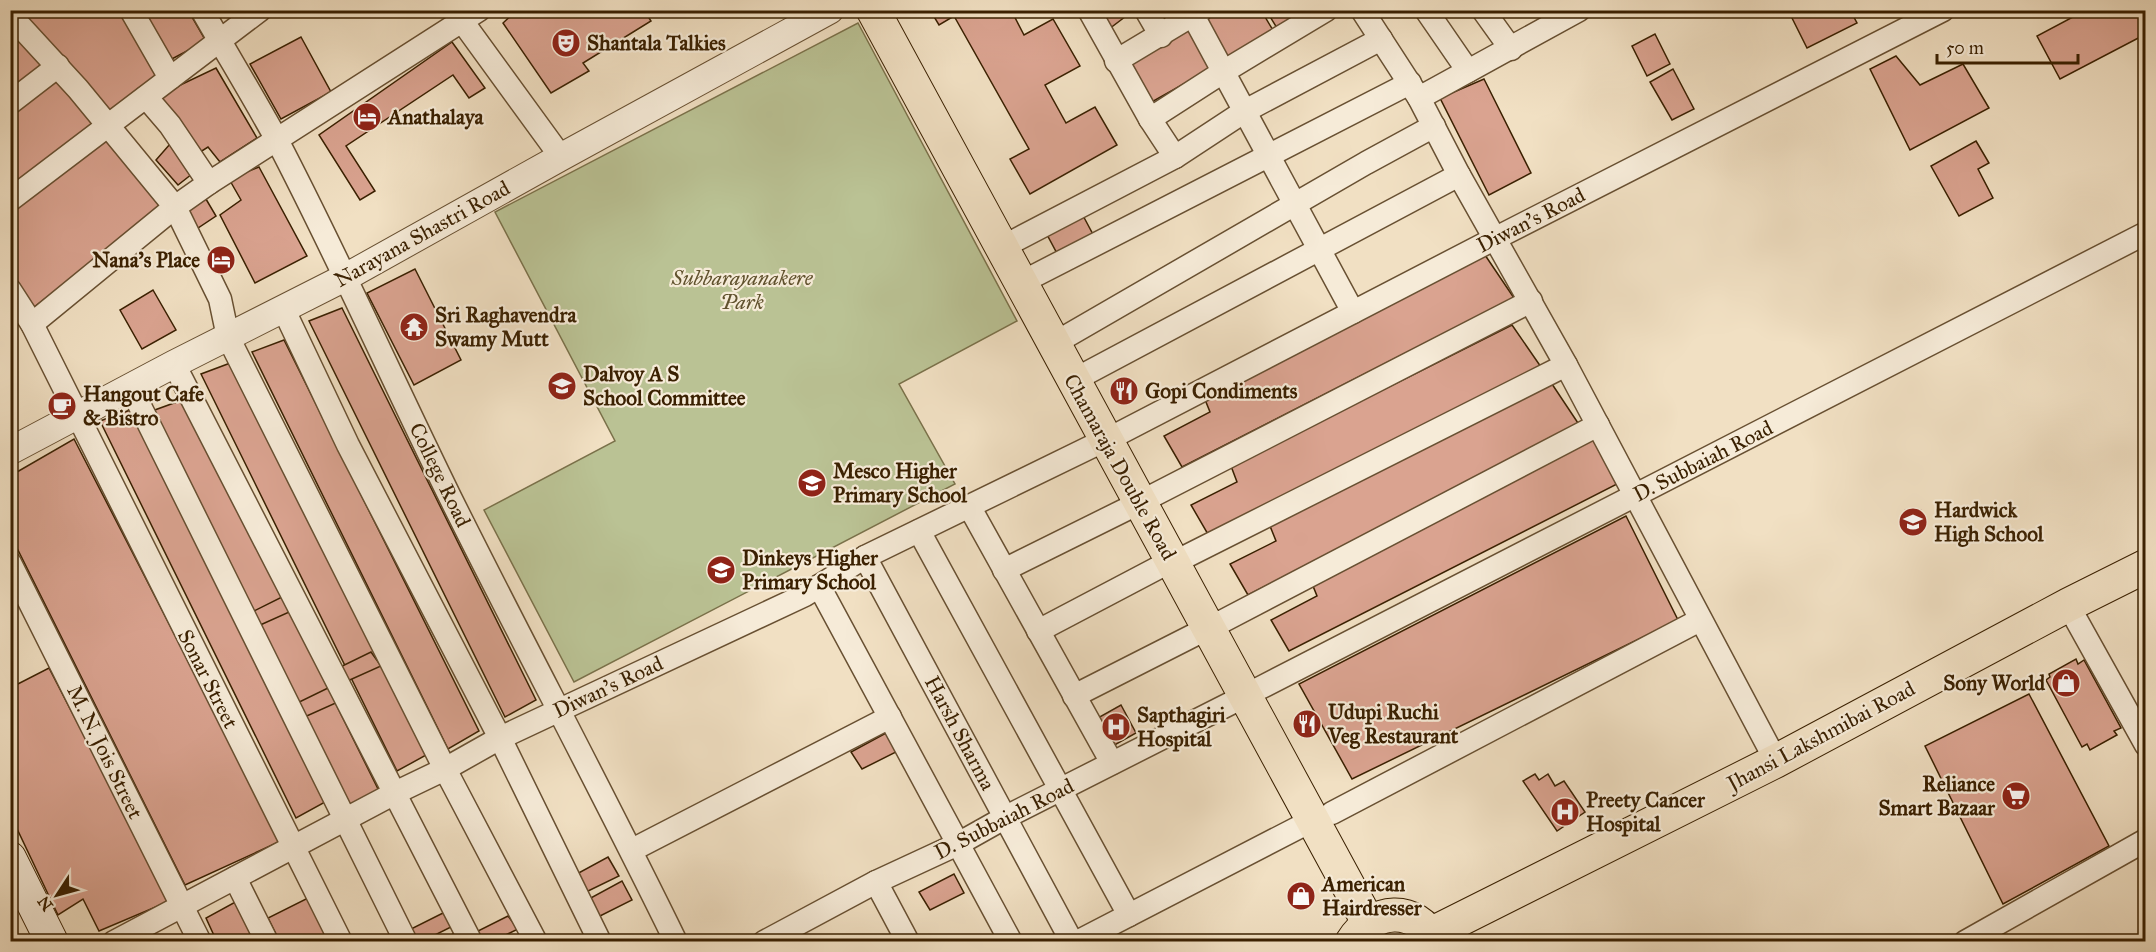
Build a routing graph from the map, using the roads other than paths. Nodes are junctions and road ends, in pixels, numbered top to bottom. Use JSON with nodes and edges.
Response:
{"nodes":[{"id":1,"x":131,"y":10,"type":"edge"},
{"id":2,"x":202,"y":10,"type":"edge"},
{"id":3,"x":260,"y":10,"type":"edge"},
{"id":4,"x":830,"y":10,"type":"edge"},
{"id":5,"x":873,"y":10,"type":"edge"},
{"id":6,"x":890,"y":10,"type":"edge"},
{"id":7,"x":1089,"y":10,"type":"edge"},
{"id":8,"x":1146,"y":10,"type":"edge"},
{"id":9,"x":1326,"y":10,"type":"edge"},
{"id":10,"x":1362,"y":10,"type":"edge"},
{"id":11,"x":1426,"y":10,"type":"edge"},
{"id":12,"x":1483,"y":10,"type":"edge"},
{"id":13,"x":1580,"y":10,"type":"edge"},
{"id":14,"x":1943,"y":10,"type":"edge"},
{"id":15,"x":1195,"y":12,"type":"edge"},
{"id":16,"x":465,"y":14,"type":"edge"},
{"id":17,"x":10,"y":15,"type":"edge"},
{"id":18,"x":1161,"y":36,"type":"junction"},
{"id":19,"x":1382,"y":39,"type":"junction"},
{"id":20,"x":219,"y":41,"type":"junction"},
{"id":21,"x":1511,"y":49,"type":"junction"},
{"id":22,"x":1116,"y":61,"type":"junction"},
{"id":23,"x":58,"y":66,"type":"junction"},
{"id":24,"x":1468,"y":71,"type":"junction"},
{"id":25,"x":1223,"y":72,"type":"junction"},
{"id":26,"x":170,"y":78,"type":"junction"},
{"id":27,"x":1415,"y":90,"type":"junction"},
{"id":28,"x":146,"y":97,"type":"junction"},
{"id":29,"x":10,"y":103,"type":"edge"},
{"id":30,"x":1245,"y":111,"type":"junction"},
{"id":31,"x":1150,"y":120,"type":"junction"},
{"id":32,"x":108,"y":126,"type":"junction"},
{"id":33,"x":1434,"y":126,"type":"junction"},
{"id":34,"x":277,"y":140,"type":"junction"},
{"id":35,"x":1269,"y":156,"type":"junction"},
{"id":36,"x":561,"y":157,"type":"junction"},
{"id":37,"x":1175,"y":157,"type":"junction"},
{"id":38,"x":1459,"y":175,"type":"junction"},
{"id":39,"x":209,"y":183,"type":"junction"},
{"id":40,"x":10,"y":200,"type":"edge"},
{"id":41,"x":1295,"y":204,"type":"junction"},
{"id":42,"x":174,"y":207,"type":"junction"},
{"id":43,"x":2145,"y":233,"type":"edge"},
{"id":44,"x":1494,"y":239,"type":"junction"},
{"id":45,"x":1014,"y":241,"type":"junction"},
{"id":46,"x":1320,"y":250,"type":"junction"},
{"id":47,"x":1034,"y":276,"type":"junction"},
{"id":48,"x":346,"y":277,"type":"junction"},
{"id":49,"x":10,"y":290,"type":"edge"},
{"id":50,"x":1531,"y":301,"type":"junction"},
{"id":51,"x":283,"y":308,"type":"junction"},
{"id":52,"x":1353,"y":312,"type":"junction"},
{"id":53,"x":32,"y":324,"type":"junction"},
{"id":54,"x":1067,"y":336,"type":"junction"},
{"id":55,"x":228,"y":337,"type":"junction"},
{"id":56,"x":174,"y":364,"type":"junction"},
{"id":57,"x":1566,"y":365,"type":"junction"},
{"id":58,"x":1087,"y":373,"type":"junction"},
{"id":59,"x":131,"y":388,"type":"junction"},
{"id":60,"x":77,"y":416,"type":"junction"},
{"id":61,"x":1598,"y":425,"type":"junction"},
{"id":62,"x":1112,"y":436,"type":"junction"},
{"id":63,"x":10,"y":451,"type":"edge"},
{"id":64,"x":1635,"y":496,"type":"junction"},
{"id":65,"x":1147,"y":499,"type":"junction"},
{"id":66,"x":969,"y":506,"type":"junction"},
{"id":67,"x":919,"y":531,"type":"junction"},
{"id":68,"x":865,"y":557,"type":"junction"},
{"id":69,"x":1179,"y":559,"type":"junction"},
{"id":70,"x":10,"y":563,"type":"edge"},
{"id":71,"x":2145,"y":566,"type":"edge"},
{"id":72,"x":1004,"y":570,"type":"junction"},
{"id":73,"x":819,"y":586,"type":"junction"},
{"id":74,"x":2068,"y":605,"type":"junction"},
{"id":75,"x":1701,"y":620,"type":"junction"},
{"id":76,"x":1216,"y":624,"type":"junction"},
{"id":77,"x":1038,"y":631,"type":"junction"},
{"id":78,"x":1252,"y":692,"type":"junction"},
{"id":79,"x":1074,"y":696,"type":"junction"},
{"id":80,"x":558,"y":711,"type":"junction"},
{"id":81,"x":890,"y":717,"type":"junction"},
{"id":82,"x":500,"y":738,"type":"junction"},
{"id":83,"x":2145,"y":744,"type":"edge"},
{"id":84,"x":1776,"y":761,"type":"junction"},
{"id":85,"x":1112,"y":763,"type":"junction"},
{"id":86,"x":445,"y":769,"type":"junction"},
{"id":87,"x":1060,"y":790,"type":"junction"},
{"id":88,"x":395,"y":793,"type":"junction"},
{"id":89,"x":1006,"y":817,"type":"junction"},
{"id":90,"x":1322,"y":817,"type":"junction"},
{"id":91,"x":344,"y":820,"type":"junction"},
{"id":92,"x":2145,"y":840,"type":"edge"},
{"id":93,"x":958,"y":844,"type":"junction"},
{"id":94,"x":292,"y":847,"type":"junction"},
{"id":95,"x":632,"y":850,"type":"junction"},
{"id":96,"x":10,"y":858,"type":"edge"},
{"id":97,"x":235,"y":878,"type":"junction"},
{"id":98,"x":876,"y":882,"type":"junction"},
{"id":99,"x":182,"y":907,"type":"junction"},
{"id":100,"x":1129,"y":915,"type":"junction"},
{"id":101,"x":1370,"y":926,"type":"edge"},
{"id":102,"x":802,"y":933,"type":"edge"},
{"id":103,"x":1433,"y":938,"type":"edge"},
{"id":104,"x":52,"y":942,"type":"edge"},
{"id":105,"x":114,"y":942,"type":"edge"},
{"id":106,"x":200,"y":942,"type":"edge"},
{"id":107,"x":267,"y":942,"type":"edge"},
{"id":108,"x":340,"y":942,"type":"edge"},
{"id":109,"x":406,"y":942,"type":"edge"},
{"id":110,"x":471,"y":942,"type":"edge"},
{"id":111,"x":536,"y":942,"type":"edge"},
{"id":112,"x":600,"y":942,"type":"edge"},
{"id":113,"x":676,"y":942,"type":"edge"},
{"id":114,"x":764,"y":942,"type":"edge"},
{"id":115,"x":908,"y":942,"type":"edge"},
{"id":116,"x":1011,"y":942,"type":"edge"},
{"id":117,"x":1072,"y":942,"type":"edge"},
{"id":118,"x":1077,"y":942,"type":"edge"},
{"id":119,"x":1965,"y":942,"type":"edge"}],
"edges":[{"from":1,"to":26,"type":"street"},
{"from":2,"to":20,"type":"street","name":"College Road"},
{"from":3,"to":20,"type":"street"},
{"from":4,"to":36,"type":"street","name":"Narayana Shastri Road"},
{"from":5,"to":62,"type":"main road","name":"Chamaraja Double Road"},
{"from":6,"to":45,"type":"main road","name":"Chamaraja Double Road"},
{"from":7,"to":22,"type":"street"},
{"from":8,"to":18,"type":"street"},
{"from":9,"to":25,"type":"street"},
{"from":10,"to":19,"type":"street"},
{"from":11,"to":24,"type":"street"},
{"from":12,"to":21,"type":"street"},
{"from":13,"to":21,"type":"street"},
{"from":14,"to":44,"type":"street","name":"Diwan's Road"},
{"from":15,"to":18,"type":"street"},
{"from":15,"to":25,"type":"street"},
{"from":16,"to":34,"type":"street"},
{"from":16,"to":36,"type":"street"},
{"from":17,"to":23,"type":"street"},
{"from":18,"to":22,"type":"street"},
{"from":19,"to":27,"type":"street"},
{"from":19,"to":30,"type":"street"},
{"from":20,"to":26,"type":"street"},
{"from":20,"to":34,"type":"street","name":"College Road"},
{"from":21,"to":24,"type":"street"},
{"from":22,"to":31,"type":"street"},
{"from":23,"to":29,"type":"street"},
{"from":23,"to":32,"type":"street"},
{"from":24,"to":27,"type":"street"},
{"from":25,"to":30,"type":"street"},
{"from":25,"to":31,"type":"street"},
{"from":26,"to":28,"type":"street"},
{"from":27,"to":33,"type":"street"},
{"from":27,"to":35,"type":"street"},
{"from":28,"to":32,"type":"street"},
{"from":28,"to":39,"type":"street"},
{"from":30,"to":35,"type":"street"},
{"from":30,"to":37,"type":"street"},
{"from":31,"to":37,"type":"street"},
{"from":32,"to":40,"type":"street"},
{"from":32,"to":42,"type":"street"},
{"from":33,"to":38,"type":"street"},
{"from":33,"to":41,"type":"street"},
{"from":34,"to":39,"type":"street"},
{"from":34,"to":48,"type":"street","name":"College Road"},
{"from":35,"to":41,"type":"street"},
{"from":35,"to":47,"type":"street"},
{"from":36,"to":48,"type":"street","name":"Narayana Shastri Road"},
{"from":37,"to":45,"type":"street"},
{"from":38,"to":44,"type":"street"},
{"from":38,"to":46,"type":"street"},
{"from":39,"to":42,"type":"street"},
{"from":41,"to":46,"type":"street"},
{"from":41,"to":54,"type":"street"},
{"from":42,"to":53,"type":"street"},
{"from":42,"to":55,"type":"street"},
{"from":43,"to":64,"type":"street","name":"D. Subbaiah Road"},
{"from":44,"to":50,"type":"street"},
{"from":44,"to":52,"type":"street","name":"Diwan's Road"},
{"from":45,"to":47,"type":"main road","name":"Chamaraja Double Road"},
{"from":46,"to":52,"type":"street"},
{"from":46,"to":58,"type":"street"},
{"from":47,"to":54,"type":"main road","name":"Chamaraja Double Road"},
{"from":48,"to":51,"type":"street","name":"Narayana Shastri Road"},
{"from":48,"to":80,"type":"street","name":"College Road"},
{"from":49,"to":53,"type":"street","name":"Sonar Street"},
{"from":50,"to":57,"type":"street"},
{"from":50,"to":65,"type":"street"},
{"from":51,"to":55,"type":"street","name":"Narayana Shastri Road"},
{"from":51,"to":82,"type":"street"},
{"from":52,"to":62,"type":"street","name":"Diwan's Road"},
{"from":53,"to":60,"type":"street","name":"Sonar Street"},
{"from":54,"to":58,"type":"main road","name":"Chamaraja Double Road"},
{"from":55,"to":56,"type":"street","name":"Narayana Shastri Road"},
{"from":55,"to":86,"type":"street"},
{"from":56,"to":59,"type":"street","name":"Narayana Shastri Road"},
{"from":56,"to":88,"type":"street"},
{"from":57,"to":61,"type":"street"},
{"from":57,"to":69,"type":"street"},
{"from":58,"to":62,"type":"main road","name":"Chamaraja Double Road"},
{"from":59,"to":60,"type":"street","name":"Narayana Shastri Road"},
{"from":59,"to":91,"type":"street"},
{"from":60,"to":63,"type":"street","name":"Narayana Shastri Road"},
{"from":60,"to":94,"type":"street","name":"Sonar Street"},
{"from":61,"to":64,"type":"street"},
{"from":61,"to":76,"type":"street"},
{"from":62,"to":65,"type":"main road","name":"Chamaraja Double Road"},
{"from":62,"to":66,"type":"street","name":"Diwan's Road"},
{"from":64,"to":75,"type":"street"},
{"from":64,"to":78,"type":"street","name":"D. Subbaiah Road"},
{"from":65,"to":69,"type":"main road","name":"Chamaraja Double Road"},
{"from":65,"to":72,"type":"street"},
{"from":66,"to":67,"type":"street","name":"Diwan's Road"},
{"from":66,"to":72,"type":"street"},
{"from":67,"to":68,"type":"street","name":"Diwan's Road"},
{"from":67,"to":87,"type":"street"},
{"from":68,"to":73,"type":"street","name":"Diwan's Road"},
{"from":68,"to":89,"type":"street","name":"Harsh Sharma"},
{"from":69,"to":76,"type":"main road","name":"Chamaraja Double Road"},
{"from":69,"to":77,"type":"street"},
{"from":70,"to":99,"type":"street","name":"M. N. Jois Street"},
{"from":71,"to":74,"type":"main road","name":"Jhansi Lakshmibai Road"},
{"from":72,"to":77,"type":"street"},
{"from":73,"to":80,"type":"street","name":"Diwan's Road"},
{"from":73,"to":81,"type":"street"},
{"from":74,"to":83,"type":"street"},
{"from":74,"to":84,"type":"main road","name":"Jhansi Lakshmibai Road"},
{"from":75,"to":84,"type":"street"},
{"from":75,"to":90,"type":"street"},
{"from":76,"to":78,"type":"main road","name":"Chamaraja Double Road"},
{"from":76,"to":79,"type":"street"},
{"from":77,"to":79,"type":"street"},
{"from":78,"to":85,"type":"street","name":"D. Subbaiah Road"},
{"from":78,"to":90,"type":"main road","name":"Chamaraja Double Road"},
{"from":79,"to":85,"type":"street"},
{"from":80,"to":82,"type":"street","name":"Diwan's Road"},
{"from":80,"to":95,"type":"street","name":"College Road"},
{"from":81,"to":93,"type":"street"},
{"from":81,"to":95,"type":"street"},
{"from":82,"to":86,"type":"street","name":"Diwan's Road"},
{"from":82,"to":112,"type":"street"},
{"from":84,"to":103,"type":"main road","name":"Jhansi Lakshmibai Road"},
{"from":85,"to":87,"type":"street","name":"D. Subbaiah Road"},
{"from":86,"to":88,"type":"street","name":"Diwan's Road"},
{"from":86,"to":111,"type":"street"},
{"from":87,"to":89,"type":"street","name":"D. Subbaiah Road"},
{"from":87,"to":100,"type":"street"},
{"from":88,"to":91,"type":"street","name":"Diwan's Road"},
{"from":88,"to":110,"type":"street"},
{"from":89,"to":93,"type":"street","name":"D. Subbaiah Road"},
{"from":89,"to":117,"type":"street","name":"Harsh Sharma"},
{"from":90,"to":100,"type":"street"},
{"from":90,"to":101,"type":"main road","name":"Chamaraja Double Road"},
{"from":91,"to":94,"type":"street","name":"Diwan's Road"},
{"from":91,"to":109,"type":"street"},
{"from":92,"to":119,"type":"street"},
{"from":93,"to":98,"type":"street","name":"D. Subbaiah Road"},
{"from":93,"to":116,"type":"street"},
{"from":94,"to":97,"type":"street","name":"Diwan's Road"},
{"from":94,"to":108,"type":"street","name":"Sonar Street"},
{"from":95,"to":113,"type":"street","name":"College Road"},
{"from":96,"to":104,"type":"main road"},
{"from":97,"to":99,"type":"street","name":"Diwan's Road"},
{"from":97,"to":107,"type":"street"},
{"from":98,"to":102,"type":"street","name":"D. Subbaiah Road"},
{"from":98,"to":115,"type":"street"},
{"from":99,"to":105,"type":"street","name":"Diwan's Road"},
{"from":99,"to":106,"type":"street","name":"M. N. Jois Street"},
{"from":100,"to":118,"type":"street"},
{"from":101,"to":103,"type":"main road"},
{"from":102,"to":114,"type":"street","name":"D. Subbaiah Road"}]}
